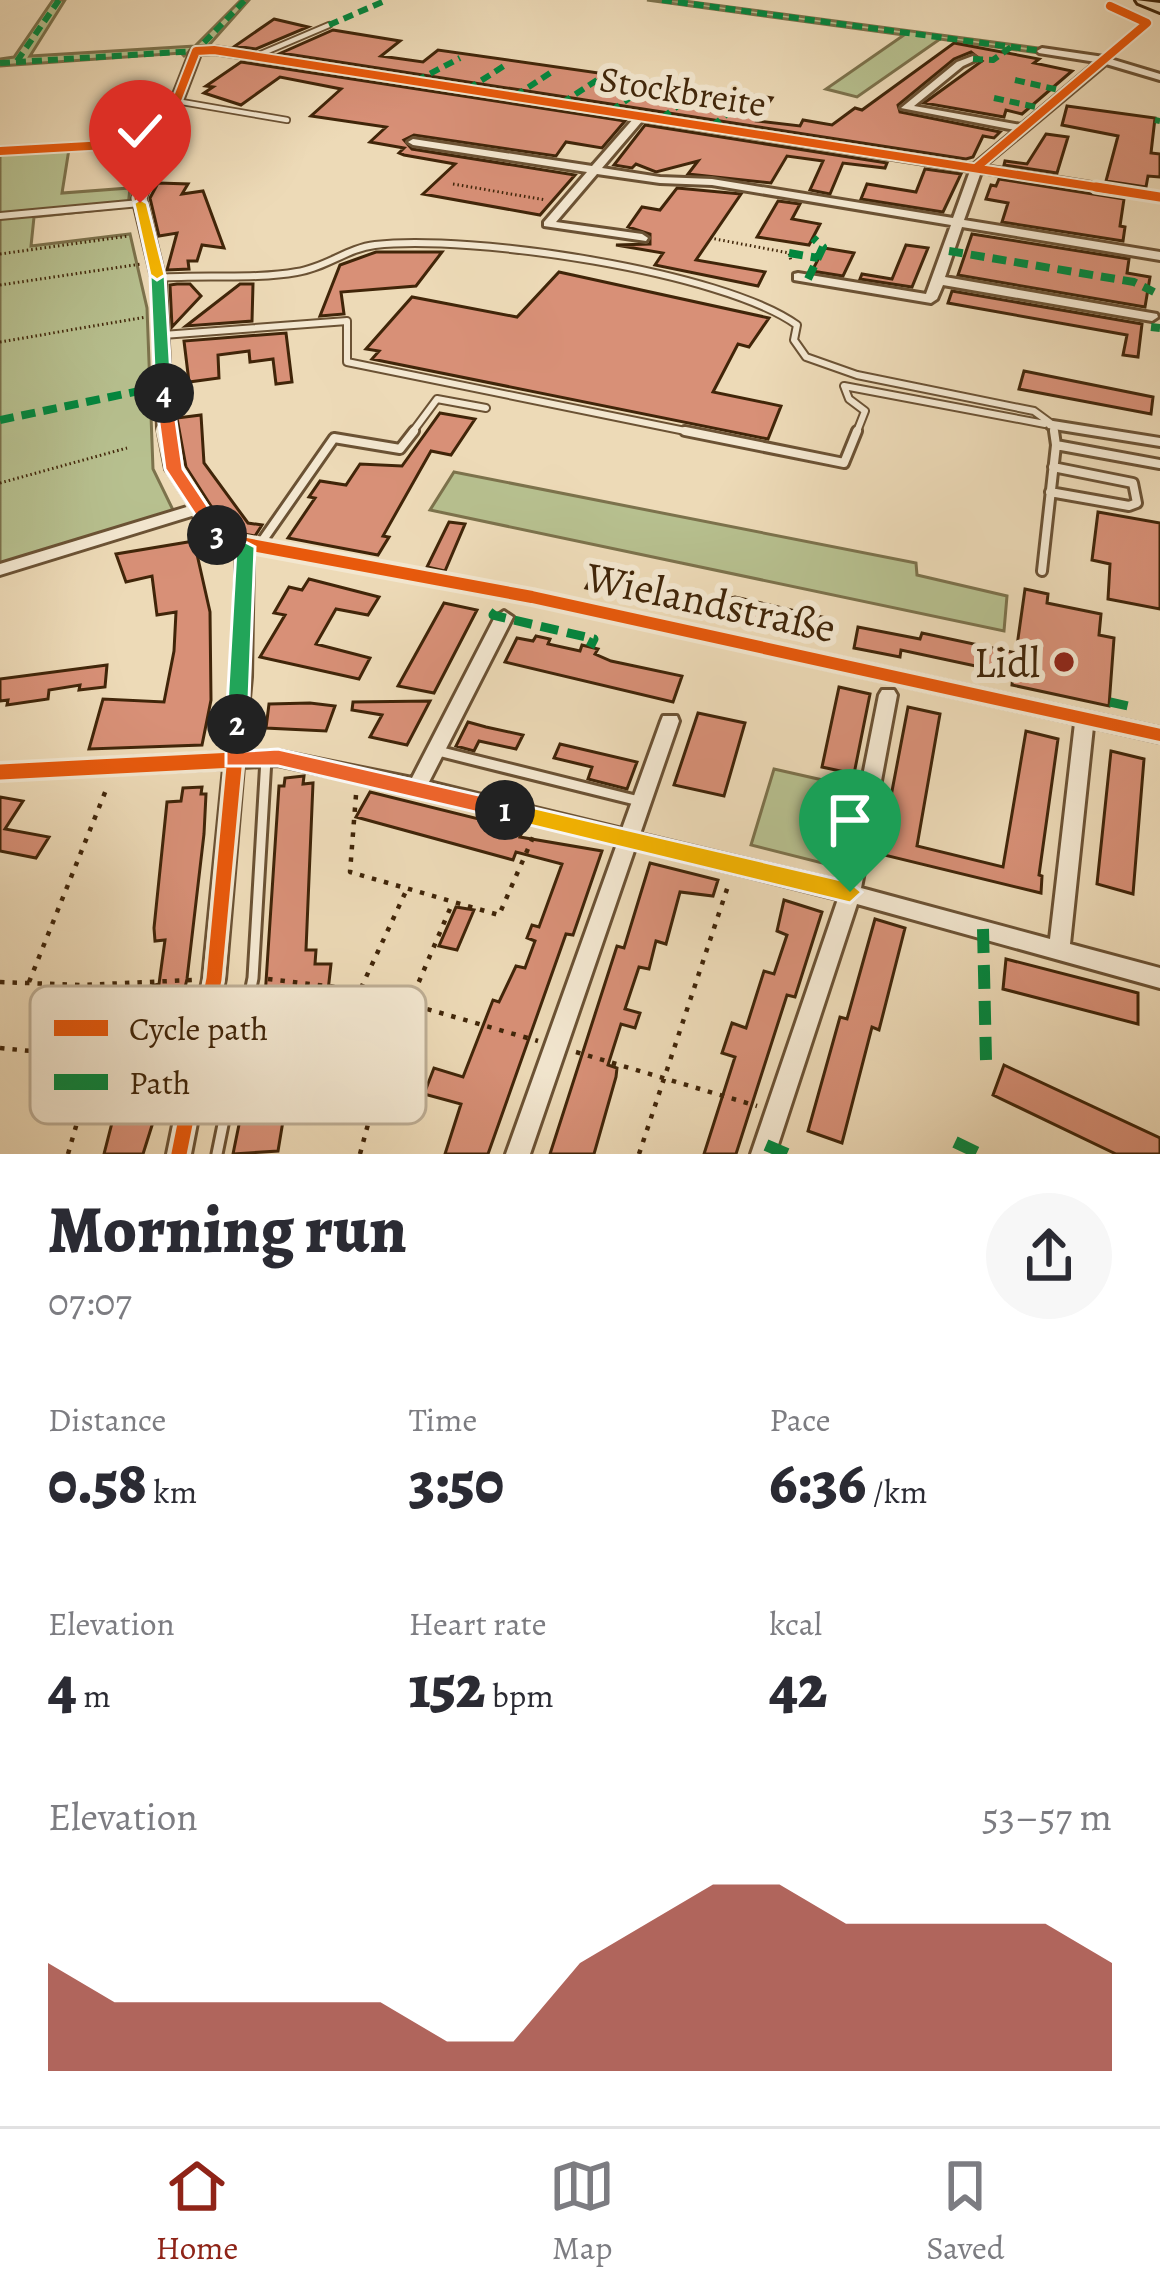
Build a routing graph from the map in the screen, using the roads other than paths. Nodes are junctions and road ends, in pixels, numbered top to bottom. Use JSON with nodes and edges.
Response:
{"nodes":[{"id":1,"x":1144,"y":0,"type":"edge"},
{"id":2,"x":1160,"y":8,"type":"edge"},
{"id":3,"x":329,"y":25,"type":"dead end"},
{"id":4,"x":1042,"y":51,"type":"dead end"},
{"id":5,"x":256,"y":56,"type":"junction"},
{"id":6,"x":973,"y":59,"type":"dead end"},
{"id":7,"x":1104,"y":60,"type":"junction"},
{"id":8,"x":1160,"y":77,"type":"edge"},
{"id":9,"x":176,"y":101,"type":"junction"},
{"id":10,"x":642,"y":115,"type":"junction"},
{"id":11,"x":286,"y":119,"type":"dead end"},
{"id":12,"x":1023,"y":128,"type":"junction"},
{"id":13,"x":160,"y":142,"type":"junction"},
{"id":14,"x":413,"y":142,"type":"dead end"},
{"id":15,"x":0,"y":151,"type":"edge"},
{"id":16,"x":977,"y":166,"type":"junction"},
{"id":17,"x":596,"y":170,"type":"junction"},
{"id":18,"x":1160,"y":196,"type":"edge"},
{"id":19,"x":140,"y":203,"type":"junction"},
{"id":20,"x":0,"y":215,"type":"edge"},
{"id":21,"x":959,"y":222,"type":"junction"},
{"id":22,"x":643,"y":238,"type":"dead end"},
{"id":23,"x":1160,"y":256,"type":"edge"},
{"id":24,"x":156,"y":270,"type":"junction"},
{"id":25,"x":798,"y":277,"type":"road end"},
{"id":26,"x":938,"y":280,"type":"junction"},
{"id":27,"x":1151,"y":322,"type":"dead end"},
{"id":28,"x":161,"y":335,"type":"junction"},
{"id":29,"x":486,"y":408,"type":"dead end"},
{"id":30,"x":1053,"y":425,"type":"junction"},
{"id":31,"x":1160,"y":442,"type":"edge"},
{"id":32,"x":1056,"y":445,"type":"junction"},
{"id":33,"x":1160,"y":464,"type":"edge"},
{"id":34,"x":1053,"y":467,"type":"junction"},
{"id":35,"x":1050,"y":492,"type":"junction"},
{"id":36,"x":200,"y":508,"type":"junction"},
{"id":37,"x":251,"y":548,"type":"junction"},
{"id":38,"x":0,"y":570,"type":"edge"},
{"id":39,"x":1042,"y":571,"type":"dead end"},
{"id":40,"x":504,"y":617,"type":"dead end"},
{"id":41,"x":888,"y":695,"type":"dead end"},
{"id":42,"x":1085,"y":718,"type":"junction"},
{"id":43,"x":670,"y":722,"type":"dead end"},
{"id":44,"x":1160,"y":735,"type":"edge"},
{"id":45,"x":436,"y":751,"type":"junction"},
{"id":46,"x":266,"y":758,"type":"junction"},
{"id":47,"x":234,"y":760,"type":"junction"},
{"id":48,"x":0,"y":772,"type":"edge"},
{"id":49,"x":416,"y":787,"type":"junction"},
{"id":50,"x":640,"y":801,"type":"junction"},
{"id":51,"x":626,"y":841,"type":"junction"},
{"id":52,"x":850,"y":892,"type":"junction"},
{"id":53,"x":1059,"y":950,"type":"junction"},
{"id":54,"x":1160,"y":978,"type":"edge"},
{"id":55,"x":213,"y":986,"type":"edge"},
{"id":56,"x":251,"y":986,"type":"edge"},
{"id":57,"x":185,"y":1124,"type":"edge"},
{"id":58,"x":223,"y":1124,"type":"edge"},
{"id":59,"x":179,"y":1154,"type":"edge"},
{"id":60,"x":217,"y":1154,"type":"edge"},
{"id":61,"x":518,"y":1154,"type":"edge"},
{"id":62,"x":763,"y":1154,"type":"edge"}],
"edges":[{"from":1,"to":2,"type":"main road"},
{"from":3,"to":5,"type":"lane"},
{"from":4,"to":7,"type":"street"},
{"from":5,"to":9,"type":"street","name":"Stockbreite"},
{"from":5,"to":10,"type":"street","name":"Stockbreite"},
{"from":6,"to":12,"type":"street"},
{"from":7,"to":8,"type":"street"},
{"from":7,"to":12,"type":"street"},
{"from":9,"to":11,"type":"lane"},
{"from":9,"to":13,"type":"street"},
{"from":10,"to":16,"type":"street","name":"Stockbreite"},
{"from":10,"to":17,"type":"street"},
{"from":12,"to":16,"type":"street"},
{"from":13,"to":15,"type":"lane"},
{"from":13,"to":19,"type":"street"},
{"from":14,"to":17,"type":"street"},
{"from":16,"to":18,"type":"street","name":"Stockbreite"},
{"from":16,"to":21,"type":"street"},
{"from":17,"to":21,"type":"street"},
{"from":17,"to":22,"type":"street"},
{"from":19,"to":20,"type":"lane"},
{"from":19,"to":24,"type":"street"},
{"from":21,"to":23,"type":"street"},
{"from":21,"to":26,"type":"street"},
{"from":24,"to":28,"type":"street"},
{"from":24,"to":30,"type":"lane"},
{"from":25,"to":26,"type":"street"},
{"from":26,"to":27,"type":"street"},
{"from":28,"to":30,"type":"lane"},
{"from":28,"to":36,"type":"street"},
{"from":29,"to":37,"type":"lane"},
{"from":30,"to":31,"type":"street"},
{"from":30,"to":32,"type":"lane"},
{"from":32,"to":33,"type":"lane"},
{"from":32,"to":34,"type":"lane"},
{"from":34,"to":35,"type":"lane"},
{"from":34,"to":35,"type":"lane"},
{"from":35,"to":39,"type":"lane"},
{"from":36,"to":37,"type":"street"},
{"from":36,"to":38,"type":"street"},
{"from":37,"to":42,"type":"street","name":"Wielandstraße"},
{"from":37,"to":47,"type":"street"},
{"from":40,"to":45,"type":"street"},
{"from":41,"to":52,"type":"street"},
{"from":42,"to":44,"type":"street","name":"Wielandstraße"},
{"from":42,"to":53,"type":"street"},
{"from":43,"to":50,"type":"street"},
{"from":45,"to":49,"type":"street"},
{"from":45,"to":50,"type":"lane"},
{"from":46,"to":47,"type":"street"},
{"from":46,"to":49,"type":"street"},
{"from":46,"to":56,"type":"lane"},
{"from":47,"to":48,"type":"street"},
{"from":47,"to":55,"type":"street"},
{"from":49,"to":51,"type":"street"},
{"from":50,"to":51,"type":"street"},
{"from":51,"to":52,"type":"street"},
{"from":51,"to":61,"type":"street"},
{"from":52,"to":53,"type":"street"},
{"from":52,"to":62,"type":"street"},
{"from":53,"to":54,"type":"street"},
{"from":57,"to":59,"type":"street"},
{"from":58,"to":60,"type":"lane"}]}
